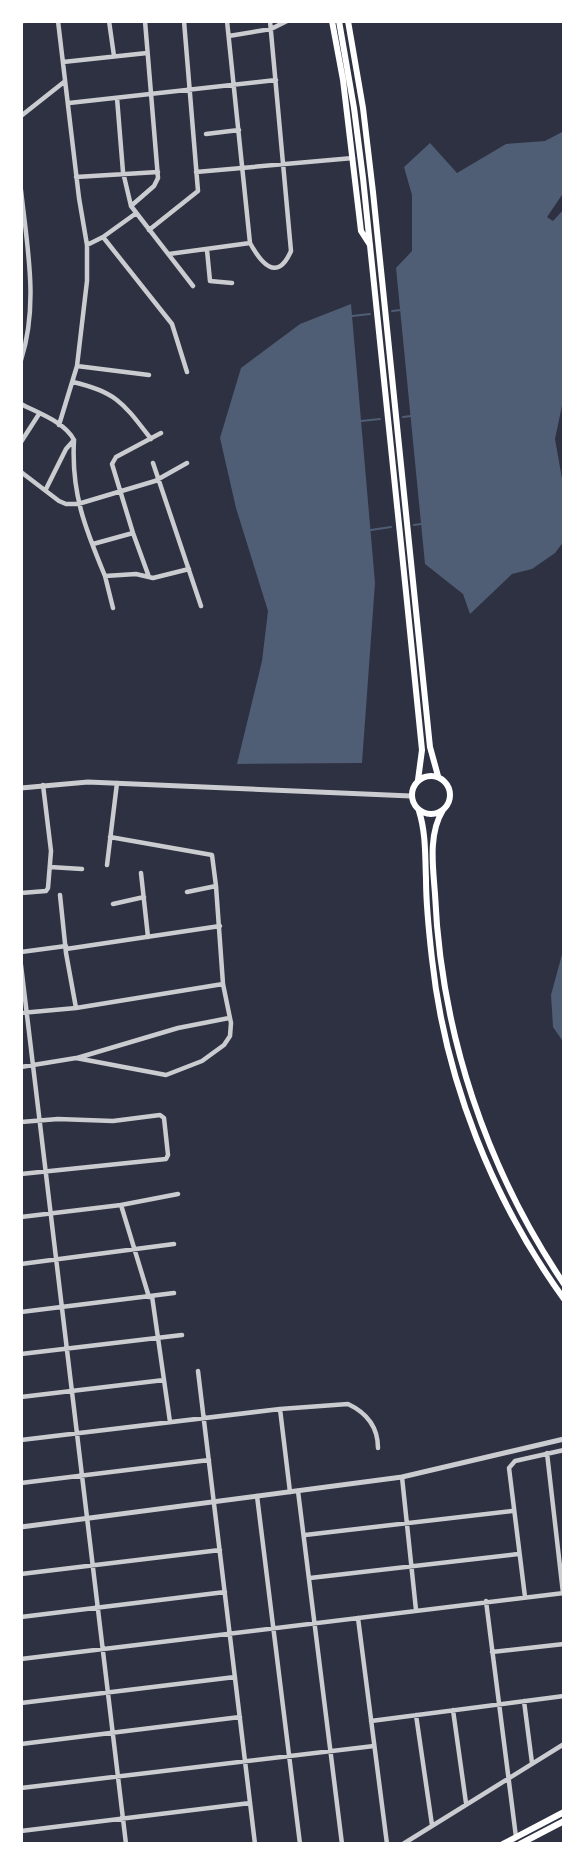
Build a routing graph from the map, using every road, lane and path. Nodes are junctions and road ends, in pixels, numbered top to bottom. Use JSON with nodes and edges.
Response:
{"nodes":[{"id":1,"x":58,"y":21,"type":"edge"},
{"id":2,"x":109,"y":21,"type":"edge"},
{"id":3,"x":145,"y":21,"type":"edge"},
{"id":4,"x":184,"y":21,"type":"edge"},
{"id":5,"x":227,"y":21,"type":"edge"},
{"id":6,"x":270,"y":21,"type":"edge"},
{"id":7,"x":287,"y":21,"type":"edge"},
{"id":8,"x":332,"y":21,"type":"edge"},
{"id":9,"x":339,"y":21,"type":"edge"},
{"id":10,"x":348,"y":21,"type":"edge"},
{"id":11,"x":271,"y":29,"type":"junction"},
{"id":12,"x":229,"y":36,"type":"junction"},
{"id":13,"x":148,"y":53,"type":"junction"},
{"id":14,"x":114,"y":56,"type":"junction"},
{"id":15,"x":63,"y":62,"type":"junction"},
{"id":16,"x":276,"y":80,"type":"junction"},
{"id":17,"x":65,"y":81,"type":"junction"},
{"id":18,"x":235,"y":85,"type":"junction"},
{"id":19,"x":191,"y":90,"type":"junction"},
{"id":20,"x":151,"y":96,"type":"junction"},
{"id":21,"x":117,"y":98,"type":"junction"},
{"id":22,"x":69,"y":103,"type":"junction"},
{"id":23,"x":21,"y":116,"type":"edge"},
{"id":24,"x":239,"y":130,"type":"junction"},
{"id":25,"x":206,"y":134,"type":"dead end"},
{"id":26,"x":354,"y":158,"type":"junction"},
{"id":27,"x":283,"y":166,"type":"junction"},
{"id":28,"x":243,"y":169,"type":"junction"},
{"id":29,"x":123,"y":172,"type":"junction"},
{"id":30,"x":158,"y":172,"type":"junction"},
{"id":31,"x":197,"y":172,"type":"junction"},
{"id":32,"x":76,"y":177,"type":"junction"},
{"id":33,"x":21,"y":190,"type":"edge"},
{"id":34,"x":131,"y":206,"type":"junction"},
{"id":35,"x":135,"y":214,"type":"junction"},
{"id":36,"x":149,"y":230,"type":"junction"},
{"id":37,"x":103,"y":237,"type":"junction"},
{"id":38,"x":250,"y":243,"type":"junction"},
{"id":39,"x":87,"y":245,"type":"junction"},
{"id":40,"x":370,"y":245,"type":"junction"},
{"id":41,"x":207,"y":250,"type":"junction"},
{"id":42,"x":169,"y":254,"type":"junction"},
{"id":43,"x":232,"y":283,"type":"dead end"},
{"id":44,"x":193,"y":286,"type":"dead end"},
{"id":45,"x":21,"y":360,"type":"edge"},
{"id":46,"x":77,"y":366,"type":"junction"},
{"id":47,"x":187,"y":372,"type":"dead end"},
{"id":48,"x":149,"y":376,"type":"dead end"},
{"id":49,"x":72,"y":382,"type":"junction"},
{"id":50,"x":21,"y":404,"type":"edge"},
{"id":51,"x":39,"y":414,"type":"junction"},
{"id":52,"x":59,"y":425,"type":"junction"},
{"id":53,"x":161,"y":433,"type":"dead end"},
{"id":54,"x":151,"y":439,"type":"junction"},
{"id":55,"x":74,"y":440,"type":"junction"},
{"id":56,"x":21,"y":442,"type":"edge"},
{"id":57,"x":153,"y":463,"type":"dead end"},
{"id":58,"x":187,"y":463,"type":"dead end"},
{"id":59,"x":21,"y":471,"type":"edge"},
{"id":60,"x":160,"y":479,"type":"junction"},
{"id":61,"x":46,"y":489,"type":"junction"},
{"id":62,"x":120,"y":493,"type":"junction"},
{"id":63,"x":78,"y":504,"type":"junction"},
{"id":64,"x":133,"y":533,"type":"junction"},
{"id":65,"x":93,"y":544,"type":"junction"},
{"id":66,"x":189,"y":569,"type":"junction"},
{"id":67,"x":105,"y":576,"type":"junction"},
{"id":68,"x":150,"y":578,"type":"junction"},
{"id":69,"x":201,"y":606,"type":"dead end"},
{"id":70,"x":113,"y":608,"type":"dead end"},
{"id":71,"x":438,"y":776,"type":"junction"},
{"id":72,"x":418,"y":780,"type":"junction"},
{"id":73,"x":117,"y":783,"type":"junction"},
{"id":74,"x":43,"y":785,"type":"junction"},
{"id":75,"x":21,"y":788,"type":"edge"},
{"id":76,"x":411,"y":796,"type":"junction"},
{"id":77,"x":443,"y":810,"type":"junction"},
{"id":78,"x":419,"y":811,"type":"junction"},
{"id":79,"x":110,"y":836,"type":"junction"},
{"id":80,"x":107,"y":865,"type":"dead end"},
{"id":81,"x":50,"y":867,"type":"junction"},
{"id":82,"x":82,"y":869,"type":"dead end"},
{"id":83,"x":141,"y":873,"type":"dead end"},
{"id":84,"x":216,"y":886,"type":"junction"},
{"id":85,"x":187,"y":892,"type":"dead end"},
{"id":86,"x":21,"y":893,"type":"edge"},
{"id":87,"x":60,"y":895,"type":"dead end"},
{"id":88,"x":144,"y":897,"type":"junction"},
{"id":89,"x":113,"y":904,"type":"dead end"},
{"id":90,"x":220,"y":926,"type":"junction"},
{"id":91,"x":148,"y":937,"type":"junction"},
{"id":92,"x":66,"y":947,"type":"junction"},
{"id":93,"x":21,"y":952,"type":"edge"},
{"id":94,"x":21,"y":965,"type":"edge"},
{"id":95,"x":223,"y":984,"type":"junction"},
{"id":96,"x":76,"y":1008,"type":"junction"},
{"id":97,"x":24,"y":1013,"type":"edge"},
{"id":98,"x":229,"y":1017,"type":"junction"},
{"id":99,"x":76,"y":1058,"type":"junction"},
{"id":100,"x":33,"y":1066,"type":"junction"},
{"id":101,"x":21,"y":1067,"type":"edge"},
{"id":102,"x":40,"y":1120,"type":"junction"},
{"id":103,"x":21,"y":1122,"type":"edge"},
{"id":104,"x":46,"y":1171,"type":"junction"},
{"id":105,"x":21,"y":1174,"type":"edge"},
{"id":106,"x":178,"y":1194,"type":"dead end"},
{"id":107,"x":121,"y":1205,"type":"junction"},
{"id":108,"x":51,"y":1214,"type":"junction"},
{"id":109,"x":21,"y":1217,"type":"edge"},
{"id":110,"x":174,"y":1244,"type":"dead end"},
{"id":111,"x":136,"y":1250,"type":"junction"},
{"id":112,"x":56,"y":1259,"type":"junction"},
{"id":113,"x":21,"y":1264,"type":"edge"},
{"id":114,"x":564,"y":1284,"type":"edge"},
{"id":115,"x":174,"y":1293,"type":"dead end"},
{"id":116,"x":150,"y":1296,"type":"junction"},
{"id":117,"x":564,"y":1299,"type":"edge"},
{"id":118,"x":62,"y":1307,"type":"junction"},
{"id":119,"x":21,"y":1312,"type":"edge"},
{"id":120,"x":182,"y":1335,"type":"dead end"},
{"id":121,"x":158,"y":1338,"type":"junction"},
{"id":122,"x":67,"y":1349,"type":"junction"},
{"id":123,"x":21,"y":1354,"type":"edge"},
{"id":124,"x":198,"y":1371,"type":"dead end"},
{"id":125,"x":164,"y":1380,"type":"junction"},
{"id":126,"x":72,"y":1391,"type":"junction"},
{"id":127,"x":21,"y":1397,"type":"edge"},
{"id":128,"x":280,"y":1409,"type":"junction"},
{"id":129,"x":204,"y":1418,"type":"junction"},
{"id":130,"x":170,"y":1422,"type":"junction"},
{"id":131,"x":77,"y":1433,"type":"junction"},
{"id":132,"x":564,"y":1439,"type":"edge"},
{"id":133,"x":21,"y":1440,"type":"edge"},
{"id":134,"x":378,"y":1448,"type":"dead end"},
{"id":135,"x":564,"y":1450,"type":"edge"},
{"id":136,"x":547,"y":1453,"type":"junction"},
{"id":137,"x":209,"y":1460,"type":"junction"},
{"id":138,"x":82,"y":1476,"type":"junction"},
{"id":139,"x":402,"y":1477,"type":"junction"},
{"id":140,"x":21,"y":1483,"type":"edge"},
{"id":141,"x":298,"y":1491,"type":"junction"},
{"id":142,"x":290,"y":1492,"type":"junction"},
{"id":143,"x":257,"y":1496,"type":"junction"},
{"id":144,"x":214,"y":1502,"type":"junction"},
{"id":145,"x":512,"y":1511,"type":"junction"},
{"id":146,"x":87,"y":1518,"type":"junction"},
{"id":147,"x":407,"y":1523,"type":"junction"},
{"id":148,"x":21,"y":1527,"type":"edge"},
{"id":149,"x":304,"y":1535,"type":"junction"},
{"id":150,"x":220,"y":1550,"type":"junction"},
{"id":151,"x":518,"y":1553,"type":"junction"},
{"id":152,"x":93,"y":1566,"type":"junction"},
{"id":153,"x":413,"y":1566,"type":"junction"},
{"id":154,"x":21,"y":1574,"type":"edge"},
{"id":155,"x":310,"y":1578,"type":"junction"},
{"id":156,"x":225,"y":1592,"type":"junction"},
{"id":157,"x":564,"y":1593,"type":"edge"},
{"id":158,"x":525,"y":1597,"type":"junction"},
{"id":159,"x":486,"y":1601,"type":"junction"},
{"id":160,"x":98,"y":1608,"type":"junction"},
{"id":161,"x":416,"y":1610,"type":"junction"},
{"id":162,"x":21,"y":1617,"type":"edge"},
{"id":163,"x":358,"y":1618,"type":"junction"},
{"id":164,"x":316,"y":1623,"type":"junction"},
{"id":165,"x":272,"y":1629,"type":"junction"},
{"id":166,"x":229,"y":1634,"type":"junction"},
{"id":167,"x":564,"y":1644,"type":"edge"},
{"id":168,"x":102,"y":1649,"type":"junction"},
{"id":169,"x":492,"y":1652,"type":"junction"},
{"id":170,"x":21,"y":1659,"type":"edge"},
{"id":171,"x":235,"y":1677,"type":"junction"},
{"id":172,"x":108,"y":1693,"type":"junction"},
{"id":173,"x":564,"y":1696,"type":"edge"},
{"id":174,"x":523,"y":1701,"type":"junction"},
{"id":175,"x":21,"y":1703,"type":"edge"},
{"id":176,"x":499,"y":1704,"type":"junction"},
{"id":177,"x":453,"y":1710,"type":"junction"},
{"id":178,"x":416,"y":1715,"type":"junction"},
{"id":179,"x":240,"y":1717,"type":"junction"},
{"id":180,"x":372,"y":1721,"type":"junction"},
{"id":181,"x":113,"y":1733,"type":"junction"},
{"id":182,"x":21,"y":1744,"type":"edge"},
{"id":183,"x":564,"y":1744,"type":"edge"},
{"id":184,"x":374,"y":1746,"type":"junction"},
{"id":185,"x":331,"y":1751,"type":"junction"},
{"id":186,"x":288,"y":1756,"type":"junction"},
{"id":187,"x":245,"y":1761,"type":"junction"},
{"id":188,"x":532,"y":1763,"type":"junction"},
{"id":189,"x":118,"y":1777,"type":"junction"},
{"id":190,"x":509,"y":1777,"type":"junction"},
{"id":191,"x":21,"y":1788,"type":"edge"},
{"id":192,"x":250,"y":1803,"type":"junction"},
{"id":193,"x":466,"y":1803,"type":"junction"},
{"id":194,"x":564,"y":1812,"type":"edge"},
{"id":195,"x":123,"y":1818,"type":"junction"},
{"id":196,"x":564,"y":1821,"type":"edge"},
{"id":197,"x":432,"y":1825,"type":"junction"},
{"id":198,"x":21,"y":1830,"type":"edge"},
{"id":199,"x":518,"y":1841,"type":"edge"},
{"id":200,"x":126,"y":1844,"type":"edge"},
{"id":201,"x":255,"y":1844,"type":"edge"},
{"id":202,"x":300,"y":1844,"type":"edge"},
{"id":203,"x":342,"y":1844,"type":"edge"},
{"id":204,"x":387,"y":1844,"type":"edge"},
{"id":205,"x":403,"y":1844,"type":"edge"},
{"id":206,"x":503,"y":1844,"type":"edge"}],
"edges":[{"from":1,"to":15,"type":"street"},
{"from":2,"to":14,"type":"street"},
{"from":3,"to":13,"type":"street"},
{"from":4,"to":19,"type":"street"},
{"from":5,"to":12,"type":"street"},
{"from":6,"to":11,"type":"street"},
{"from":7,"to":11,"type":"street"},
{"from":8,"to":26,"type":"main road"},
{"from":9,"to":40,"type":"main road"},
{"from":10,"to":71,"type":"main road"},
{"from":11,"to":12,"type":"street"},
{"from":11,"to":16,"type":"street"},
{"from":12,"to":18,"type":"street"},
{"from":13,"to":14,"type":"street"},
{"from":13,"to":20,"type":"street"},
{"from":14,"to":15,"type":"street"},
{"from":15,"to":17,"type":"street"},
{"from":16,"to":18,"type":"street"},
{"from":16,"to":27,"type":"street"},
{"from":17,"to":22,"type":"street"},
{"from":17,"to":23,"type":"street"},
{"from":18,"to":19,"type":"street"},
{"from":18,"to":24,"type":"street"},
{"from":19,"to":20,"type":"street"},
{"from":19,"to":31,"type":"street"},
{"from":20,"to":21,"type":"street"},
{"from":20,"to":30,"type":"street"},
{"from":21,"to":22,"type":"street"},
{"from":21,"to":29,"type":"street"},
{"from":22,"to":32,"type":"street"},
{"from":24,"to":25,"type":"street"},
{"from":24,"to":28,"type":"street"},
{"from":26,"to":27,"type":"street"},
{"from":26,"to":40,"type":"main road"},
{"from":27,"to":28,"type":"street"},
{"from":27,"to":38,"type":"street"},
{"from":28,"to":31,"type":"street"},
{"from":28,"to":38,"type":"street"},
{"from":29,"to":30,"type":"street"},
{"from":29,"to":32,"type":"street"},
{"from":29,"to":34,"type":"street"},
{"from":30,"to":34,"type":"street"},
{"from":31,"to":36,"type":"street"},
{"from":32,"to":39,"type":"street"},
{"from":33,"to":45,"type":"street"},
{"from":34,"to":35,"type":"street"},
{"from":35,"to":36,"type":"street"},
{"from":35,"to":37,"type":"street"},
{"from":36,"to":42,"type":"street"},
{"from":37,"to":39,"type":"street"},
{"from":37,"to":47,"type":"street"},
{"from":38,"to":41,"type":"street"},
{"from":39,"to":46,"type":"street"},
{"from":40,"to":72,"type":"main road"},
{"from":41,"to":42,"type":"street"},
{"from":41,"to":43,"type":"street"},
{"from":42,"to":44,"type":"street"},
{"from":46,"to":48,"type":"street"},
{"from":46,"to":49,"type":"street"},
{"from":49,"to":52,"type":"street"},
{"from":49,"to":54,"type":"street"},
{"from":50,"to":51,"type":"street"},
{"from":51,"to":52,"type":"street"},
{"from":51,"to":56,"type":"street"},
{"from":52,"to":55,"type":"street"},
{"from":53,"to":54,"type":"street"},
{"from":54,"to":62,"type":"street"},
{"from":55,"to":61,"type":"street"},
{"from":55,"to":63,"type":"street"},
{"from":57,"to":60,"type":"street"},
{"from":58,"to":60,"type":"street"},
{"from":59,"to":61,"type":"street"},
{"from":60,"to":62,"type":"street"},
{"from":60,"to":66,"type":"street"},
{"from":61,"to":63,"type":"street"},
{"from":62,"to":63,"type":"street"},
{"from":62,"to":64,"type":"street"},
{"from":63,"to":65,"type":"street"},
{"from":64,"to":65,"type":"street"},
{"from":64,"to":68,"type":"street"},
{"from":65,"to":67,"type":"street"},
{"from":66,"to":68,"type":"street"},
{"from":66,"to":69,"type":"street"},
{"from":67,"to":68,"type":"street"},
{"from":67,"to":70,"type":"street"},
{"from":71,"to":72,"type":"main road"},
{"from":71,"to":77,"type":"main road"},
{"from":72,"to":76,"type":"main road"},
{"from":73,"to":74,"type":"street"},
{"from":73,"to":76,"type":"street"},
{"from":73,"to":79,"type":"street"},
{"from":74,"to":75,"type":"street"},
{"from":74,"to":81,"type":"street"},
{"from":76,"to":78,"type":"main road"},
{"from":77,"to":78,"type":"main road"},
{"from":77,"to":114,"type":"main road"},
{"from":78,"to":117,"type":"main road"},
{"from":79,"to":80,"type":"street"},
{"from":79,"to":84,"type":"street"},
{"from":81,"to":82,"type":"street"},
{"from":81,"to":86,"type":"street"},
{"from":83,"to":88,"type":"street"},
{"from":84,"to":85,"type":"street"},
{"from":84,"to":90,"type":"street"},
{"from":87,"to":92,"type":"street"},
{"from":88,"to":89,"type":"street"},
{"from":88,"to":91,"type":"street"},
{"from":90,"to":91,"type":"street"},
{"from":90,"to":95,"type":"street"},
{"from":91,"to":92,"type":"street"},
{"from":92,"to":93,"type":"street"},
{"from":92,"to":96,"type":"street"},
{"from":94,"to":97,"type":"street"},
{"from":95,"to":96,"type":"street"},
{"from":95,"to":98,"type":"street"},
{"from":96,"to":97,"type":"street"},
{"from":97,"to":100,"type":"street"},
{"from":98,"to":99,"type":"street"},
{"from":98,"to":99,"type":"street"},
{"from":99,"to":100,"type":"street"},
{"from":100,"to":101,"type":"street"},
{"from":100,"to":102,"type":"street"},
{"from":102,"to":103,"type":"street"},
{"from":102,"to":104,"type":"street"},
{"from":102,"to":104,"type":"street"},
{"from":104,"to":105,"type":"street"},
{"from":104,"to":108,"type":"street"},
{"from":106,"to":107,"type":"street"},
{"from":107,"to":108,"type":"street"},
{"from":107,"to":111,"type":"street"},
{"from":108,"to":109,"type":"street"},
{"from":108,"to":112,"type":"street"},
{"from":110,"to":111,"type":"street"},
{"from":111,"to":112,"type":"street"},
{"from":111,"to":116,"type":"street"},
{"from":112,"to":113,"type":"street"},
{"from":112,"to":118,"type":"street"},
{"from":115,"to":116,"type":"street"},
{"from":116,"to":118,"type":"street"},
{"from":116,"to":121,"type":"street"},
{"from":118,"to":119,"type":"street"},
{"from":118,"to":122,"type":"street"},
{"from":120,"to":121,"type":"street"},
{"from":121,"to":122,"type":"street"},
{"from":121,"to":125,"type":"street"},
{"from":122,"to":123,"type":"street"},
{"from":122,"to":126,"type":"street"},
{"from":124,"to":129,"type":"street"},
{"from":125,"to":126,"type":"street"},
{"from":125,"to":130,"type":"street"},
{"from":126,"to":127,"type":"street"},
{"from":126,"to":131,"type":"street"},
{"from":128,"to":129,"type":"street"},
{"from":128,"to":134,"type":"street"},
{"from":128,"to":142,"type":"street"},
{"from":129,"to":130,"type":"street"},
{"from":129,"to":137,"type":"street"},
{"from":130,"to":131,"type":"street"},
{"from":131,"to":133,"type":"street"},
{"from":131,"to":138,"type":"street"},
{"from":132,"to":139,"type":"street"},
{"from":135,"to":136,"type":"street"},
{"from":136,"to":145,"type":"street"},
{"from":136,"to":157,"type":"street"},
{"from":137,"to":138,"type":"street"},
{"from":137,"to":144,"type":"street"},
{"from":138,"to":140,"type":"street"},
{"from":138,"to":146,"type":"street"},
{"from":139,"to":141,"type":"street"},
{"from":139,"to":147,"type":"street"},
{"from":141,"to":142,"type":"street"},
{"from":141,"to":149,"type":"street"},
{"from":142,"to":143,"type":"street"},
{"from":143,"to":144,"type":"street"},
{"from":143,"to":165,"type":"street"},
{"from":144,"to":146,"type":"street"},
{"from":144,"to":150,"type":"street"},
{"from":145,"to":147,"type":"street"},
{"from":145,"to":151,"type":"street"},
{"from":146,"to":148,"type":"street"},
{"from":146,"to":152,"type":"street"},
{"from":147,"to":149,"type":"street"},
{"from":147,"to":153,"type":"street"},
{"from":149,"to":155,"type":"street"},
{"from":150,"to":152,"type":"street"},
{"from":150,"to":156,"type":"street"},
{"from":151,"to":153,"type":"street"},
{"from":151,"to":158,"type":"street"},
{"from":152,"to":154,"type":"street"},
{"from":152,"to":160,"type":"street"},
{"from":153,"to":155,"type":"street"},
{"from":153,"to":161,"type":"street"},
{"from":155,"to":164,"type":"street"},
{"from":156,"to":160,"type":"street"},
{"from":156,"to":166,"type":"street"},
{"from":157,"to":158,"type":"street"},
{"from":158,"to":159,"type":"street"},
{"from":159,"to":161,"type":"street"},
{"from":159,"to":169,"type":"street"},
{"from":160,"to":162,"type":"street"},
{"from":160,"to":168,"type":"street"},
{"from":161,"to":163,"type":"street"},
{"from":163,"to":164,"type":"street"},
{"from":163,"to":180,"type":"street"},
{"from":164,"to":165,"type":"street"},
{"from":164,"to":185,"type":"street"},
{"from":165,"to":166,"type":"street"},
{"from":165,"to":186,"type":"street"},
{"from":166,"to":168,"type":"street"},
{"from":166,"to":171,"type":"street"},
{"from":167,"to":169,"type":"street"},
{"from":168,"to":170,"type":"street"},
{"from":168,"to":172,"type":"street"},
{"from":169,"to":176,"type":"street"},
{"from":171,"to":172,"type":"street"},
{"from":171,"to":179,"type":"street"},
{"from":172,"to":175,"type":"street"},
{"from":172,"to":181,"type":"street"},
{"from":173,"to":174,"type":"street"},
{"from":174,"to":176,"type":"street"},
{"from":174,"to":188,"type":"street"},
{"from":176,"to":177,"type":"street"},
{"from":176,"to":190,"type":"street"},
{"from":177,"to":178,"type":"street"},
{"from":177,"to":193,"type":"street"},
{"from":178,"to":180,"type":"street"},
{"from":178,"to":197,"type":"street"},
{"from":179,"to":181,"type":"street"},
{"from":179,"to":187,"type":"street"},
{"from":180,"to":184,"type":"street"},
{"from":181,"to":182,"type":"street"},
{"from":181,"to":189,"type":"street"},
{"from":183,"to":188,"type":"street"},
{"from":184,"to":185,"type":"street"},
{"from":184,"to":204,"type":"street"},
{"from":185,"to":186,"type":"street"},
{"from":185,"to":203,"type":"street"},
{"from":186,"to":187,"type":"street"},
{"from":186,"to":202,"type":"street"},
{"from":187,"to":189,"type":"street"},
{"from":187,"to":192,"type":"street"},
{"from":188,"to":190,"type":"street"},
{"from":189,"to":191,"type":"street"},
{"from":189,"to":195,"type":"street"},
{"from":190,"to":193,"type":"street"},
{"from":190,"to":199,"type":"street"},
{"from":192,"to":195,"type":"street"},
{"from":192,"to":201,"type":"street"},
{"from":193,"to":197,"type":"street"},
{"from":194,"to":199,"type":"main road"},
{"from":195,"to":198,"type":"street"},
{"from":195,"to":200,"type":"street"},
{"from":196,"to":199,"type":"main road"},
{"from":197,"to":205,"type":"street"},
{"from":199,"to":206,"type":"main road"}]}
